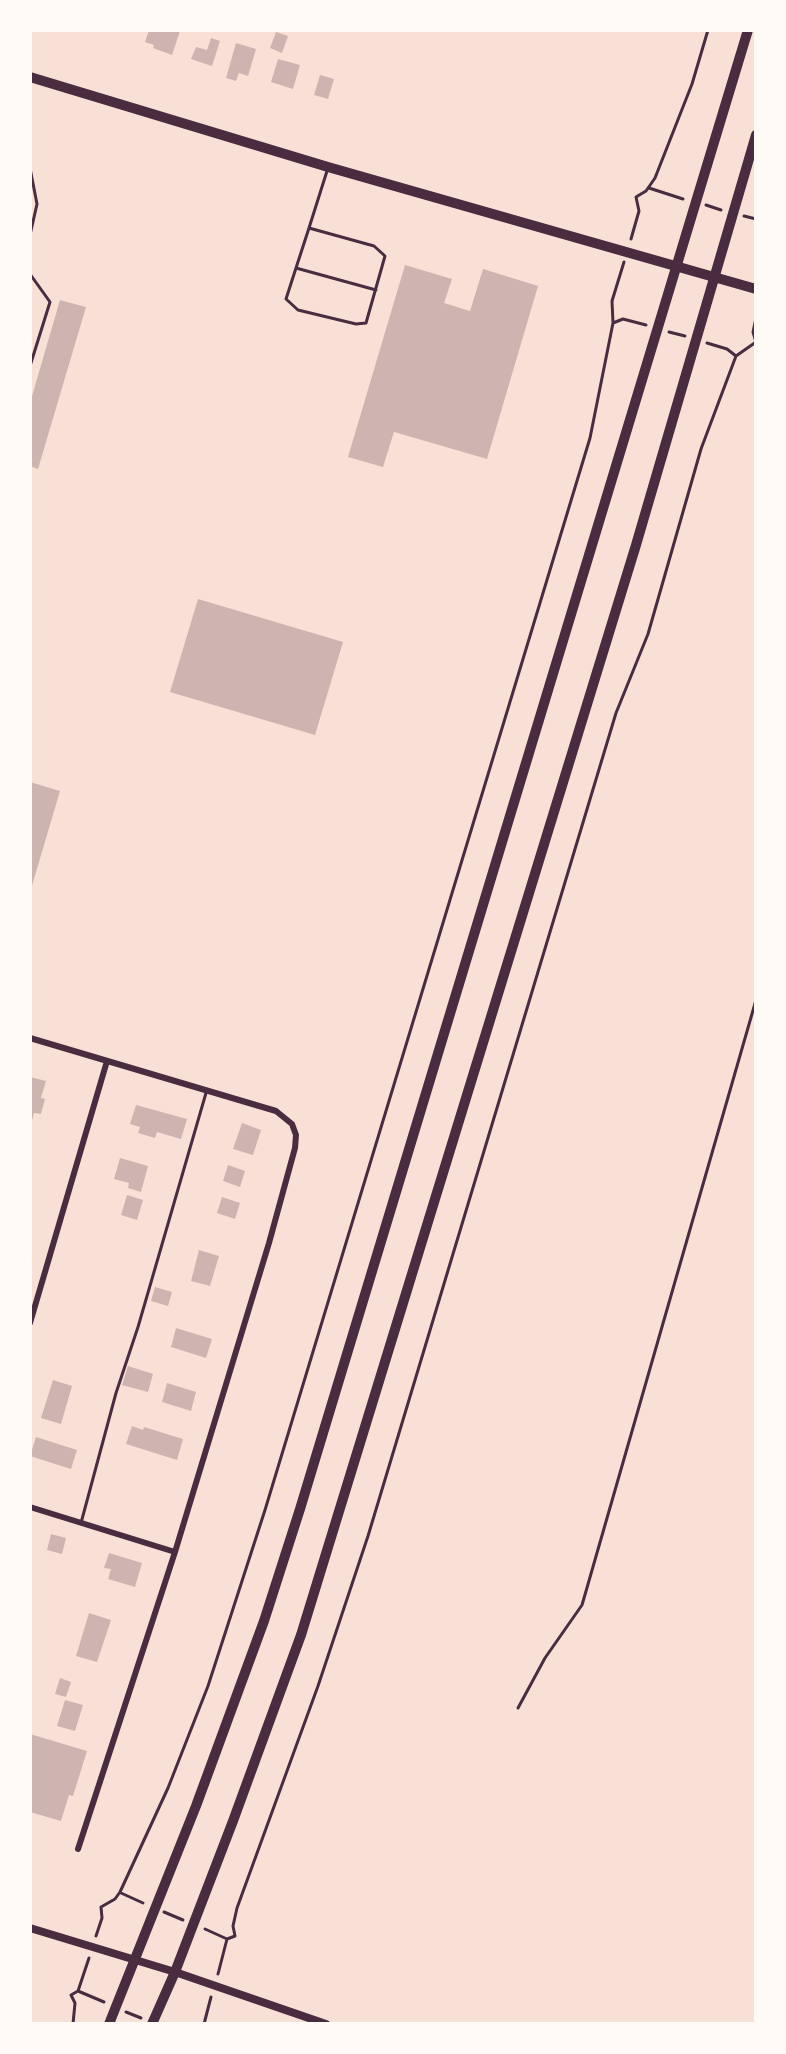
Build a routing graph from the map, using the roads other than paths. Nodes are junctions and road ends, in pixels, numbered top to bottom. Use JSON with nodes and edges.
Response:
{"nodes":[{"id":1,"x":748,"y":30,"type":"edge"},
{"id":2,"x":30,"y":77,"type":"edge"},
{"id":3,"x":756,"y":135,"type":"edge"},
{"id":4,"x":328,"y":167,"type":"junction"},
{"id":5,"x":30,"y":168,"type":"edge"},
{"id":6,"x":309,"y":228,"type":"junction"},
{"id":7,"x":30,"y":235,"type":"edge"},
{"id":8,"x":676,"y":266,"type":"junction"},
{"id":9,"x":296,"y":268,"type":"junction"},
{"id":10,"x":30,"y":274,"type":"edge"},
{"id":11,"x":713,"y":277,"type":"junction"},
{"id":12,"x":756,"y":289,"type":"edge"},
{"id":13,"x":376,"y":290,"type":"junction"},
{"id":14,"x":30,"y":366,"type":"edge"},
{"id":15,"x":30,"y":1038,"type":"edge"},
{"id":16,"x":107,"y":1061,"type":"junction"},
{"id":17,"x":206,"y":1091,"type":"junction"},
{"id":18,"x":30,"y":1323,"type":"edge"},
{"id":19,"x":30,"y":1507,"type":"edge"},
{"id":20,"x":81,"y":1523,"type":"junction"},
{"id":21,"x":175,"y":1552,"type":"junction"},
{"id":22,"x":78,"y":1849,"type":"dead end"},
{"id":23,"x":30,"y":1928,"type":"edge"},
{"id":24,"x":136,"y":1961,"type":"junction"},
{"id":25,"x":175,"y":1972,"type":"junction"},
{"id":26,"x":109,"y":2024,"type":"edge"},
{"id":27,"x":152,"y":2024,"type":"edge"},
{"id":28,"x":326,"y":2024,"type":"edge"}],
"edges":[{"from":1,"to":8,"type":"main road"},
{"from":2,"to":4,"type":"main road"},
{"from":3,"to":11,"type":"main road"},
{"from":4,"to":6,"type":"lane"},
{"from":4,"to":8,"type":"main road"},
{"from":5,"to":7,"type":"lane"},
{"from":6,"to":9,"type":"lane"},
{"from":6,"to":13,"type":"lane"},
{"from":8,"to":11,"type":"main road"},
{"from":8,"to":24,"type":"main road"},
{"from":9,"to":13,"type":"lane"},
{"from":9,"to":13,"type":"lane"},
{"from":10,"to":14,"type":"lane"},
{"from":11,"to":12,"type":"main road"},
{"from":11,"to":25,"type":"main road"},
{"from":15,"to":16,"type":"street"},
{"from":16,"to":17,"type":"street"},
{"from":16,"to":18,"type":"street"},
{"from":17,"to":20,"type":"lane"},
{"from":17,"to":21,"type":"street"},
{"from":19,"to":20,"type":"street"},
{"from":20,"to":21,"type":"street"},
{"from":21,"to":22,"type":"street"},
{"from":23,"to":24,"type":"street"},
{"from":24,"to":25,"type":"street"},
{"from":24,"to":26,"type":"main road"},
{"from":25,"to":27,"type":"main road"},
{"from":25,"to":28,"type":"street"}]}
